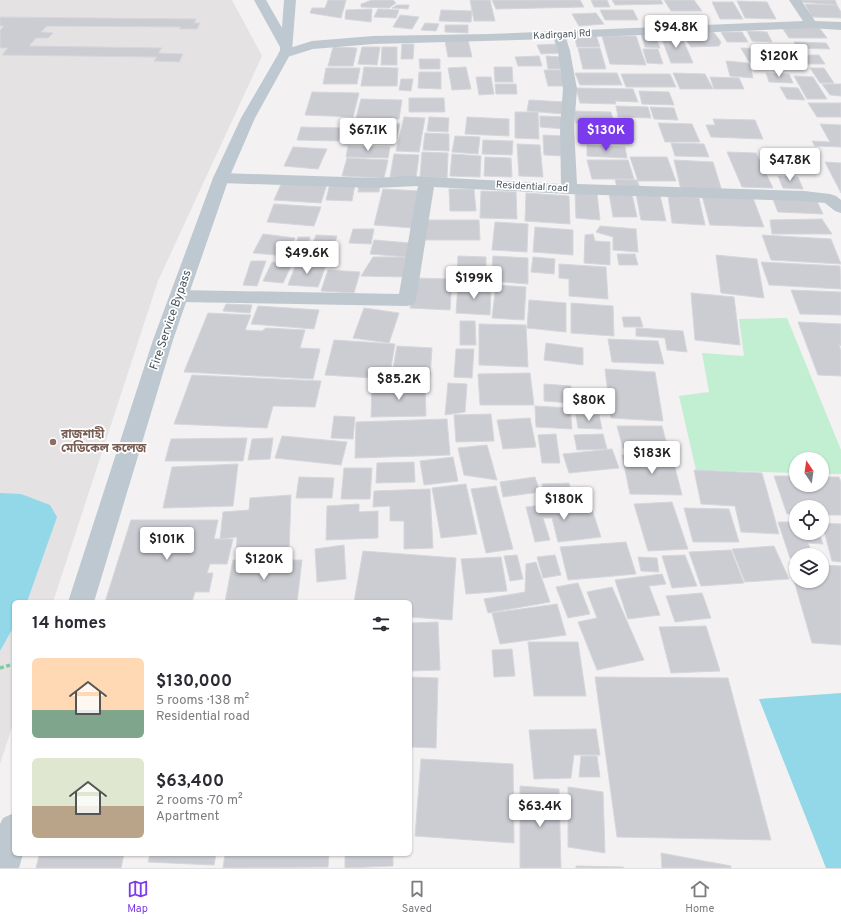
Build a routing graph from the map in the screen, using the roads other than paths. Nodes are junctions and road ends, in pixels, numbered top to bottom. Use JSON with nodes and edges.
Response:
{"nodes":[{"id":1,"x":260,"y":0,"type":"edge"},
{"id":2,"x":290,"y":0,"type":"edge"},
{"id":3,"x":795,"y":0,"type":"edge"},
{"id":4,"x":811,"y":24,"type":"junction"},
{"id":5,"x":841,"y":26,"type":"edge"},
{"id":6,"x":559,"y":35,"type":"junction"},
{"id":7,"x":286,"y":51,"type":"junction"},
{"id":8,"x":221,"y":178,"type":"junction"},
{"id":9,"x":427,"y":182,"type":"junction"},
{"id":10,"x":569,"y":189,"type":"junction"},
{"id":11,"x":835,"y":203,"type":"edge"},
{"id":12,"x":841,"y":222,"type":"edge"},
{"id":13,"x":179,"y":296,"type":"junction"},
{"id":14,"x":82,"y":600,"type":"edge"},
{"id":15,"x":12,"y":836,"type":"edge"},
{"id":16,"x":3,"y":868,"type":"edge"}],
"edges":[{"from":1,"to":7,"type":"main road"},
{"from":2,"to":7,"type":"main road","name":"Fire Service Bypass"},
{"from":3,"to":4,"type":"street"},
{"from":4,"to":5,"type":"street","name":"Kadirganj Rd"},
{"from":4,"to":6,"type":"street","name":"Kadirganj Rd"},
{"from":6,"to":7,"type":"street","name":"Kadirganj Rd"},
{"from":6,"to":10,"type":"street"},
{"from":7,"to":8,"type":"main road","name":"Fire Service Bypass"},
{"from":8,"to":9,"type":"street","name":"Residential road"},
{"from":8,"to":13,"type":"main road","name":"Fire Service Bypass"},
{"from":9,"to":10,"type":"street","name":"Residential road"},
{"from":9,"to":13,"type":"street"},
{"from":10,"to":11,"type":"street","name":"Residential road"},
{"from":11,"to":12,"type":"street"},
{"from":13,"to":14,"type":"main road","name":"Fire Service Bypass"},
{"from":15,"to":16,"type":"main road"}]}
